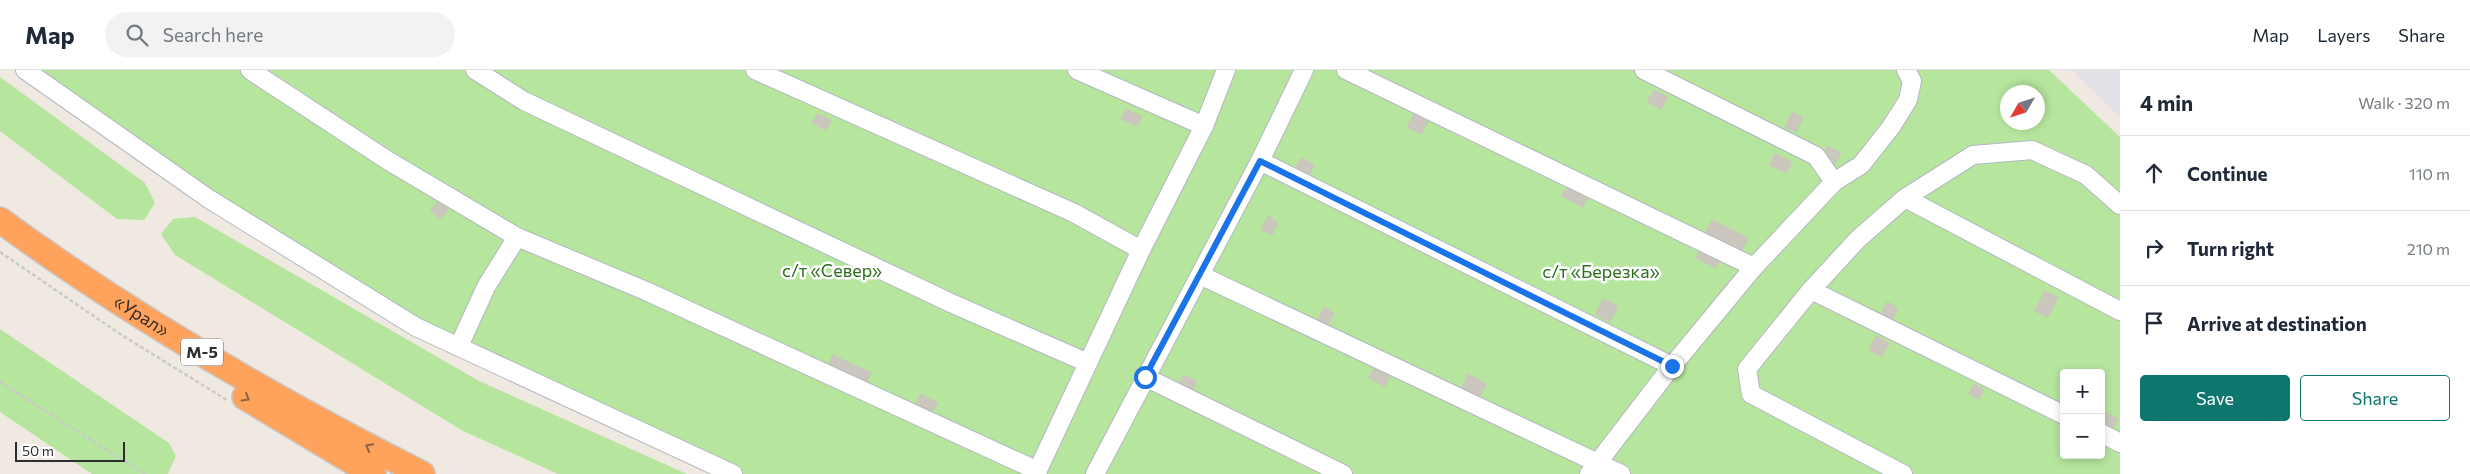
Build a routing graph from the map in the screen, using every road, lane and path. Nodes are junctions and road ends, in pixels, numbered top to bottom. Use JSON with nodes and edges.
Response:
{"nodes":[{"id":1,"x":26,"y":70,"type":"edge"},
{"id":2,"x":250,"y":70,"type":"edge"},
{"id":3,"x":475,"y":70,"type":"edge"},
{"id":4,"x":755,"y":70,"type":"edge"},
{"id":5,"x":1078,"y":70,"type":"edge"},
{"id":6,"x":1226,"y":70,"type":"edge"},
{"id":7,"x":1304,"y":70,"type":"edge"},
{"id":8,"x":1346,"y":70,"type":"edge"},
{"id":9,"x":1644,"y":70,"type":"edge"},
{"id":10,"x":1906,"y":70,"type":"edge"},
{"id":11,"x":1204,"y":126,"type":"junction"},
{"id":12,"x":1260,"y":161,"type":"junction"},
{"id":13,"x":1834,"y":182,"type":"junction"},
{"id":14,"x":1905,"y":198,"type":"junction"},
{"id":15,"x":2120,"y":205,"type":"edge"},
{"id":16,"x":0,"y":220,"type":"edge"},
{"id":17,"x":517,"y":237,"type":"junction"},
{"id":18,"x":0,"y":238,"type":"edge"},
{"id":19,"x":1141,"y":250,"type":"junction"},
{"id":20,"x":0,"y":252,"type":"edge"},
{"id":21,"x":1754,"y":267,"type":"junction"},
{"id":22,"x":1200,"y":275,"type":"junction"},
{"id":23,"x":1811,"y":290,"type":"junction"},
{"id":24,"x":2120,"y":312,"type":"edge"},
{"id":25,"x":459,"y":346,"type":"junction"},
{"id":26,"x":1088,"y":363,"type":"junction"},
{"id":27,"x":1672,"y":366,"type":"junction"},
{"id":28,"x":1145,"y":377,"type":"junction"},
{"id":29,"x":0,"y":382,"type":"edge"},
{"id":30,"x":230,"y":401,"type":"dead end"},
{"id":31,"x":2060,"y":412,"type":"edge"},
{"id":32,"x":2105,"y":435,"type":"edge"},
{"id":33,"x":2120,"y":443,"type":"edge"},
{"id":34,"x":1593,"y":468,"type":"edge"},
{"id":35,"x":364,"y":470,"type":"edge"},
{"id":36,"x":415,"y":472,"type":"edge"},
{"id":37,"x":1037,"y":472,"type":"edge"},
{"id":38,"x":145,"y":474,"type":"edge"},
{"id":39,"x":733,"y":474,"type":"edge"},
{"id":40,"x":1095,"y":474,"type":"edge"},
{"id":41,"x":1343,"y":474,"type":"edge"},
{"id":42,"x":1621,"y":474,"type":"edge"},
{"id":43,"x":1903,"y":474,"type":"edge"}],
"edges":[{"from":1,"to":25,"type":"lane"},
{"from":2,"to":17,"type":"lane"},
{"from":3,"to":26,"type":"lane"},
{"from":4,"to":19,"type":"lane"},
{"from":5,"to":11,"type":"lane"},
{"from":6,"to":11,"type":"lane"},
{"from":7,"to":12,"type":"lane"},
{"from":8,"to":21,"type":"lane"},
{"from":9,"to":13,"type":"lane"},
{"from":10,"to":13,"type":"lane"},
{"from":11,"to":19,"type":"lane"},
{"from":12,"to":22,"type":"lane"},
{"from":12,"to":27,"type":"lane"},
{"from":13,"to":21,"type":"lane"},
{"from":14,"to":15,"type":"lane"},
{"from":14,"to":23,"type":"lane"},
{"from":14,"to":24,"type":"lane"},
{"from":36,"to":16,"type":"highway","name":"«Урал»","number":"М-5","one_way":true},
{"from":17,"to":25,"type":"lane"},
{"from":17,"to":37,"type":"lane"},
{"from":18,"to":35,"type":"highway","name":"«Урал»","number":"М-5","one_way":true},
{"from":19,"to":26,"type":"lane"},
{"from":20,"to":30,"type":"path"},
{"from":21,"to":27,"type":"lane"},
{"from":22,"to":28,"type":"lane"},
{"from":22,"to":34,"type":"lane"},
{"from":23,"to":31,"type":"lane"},
{"from":23,"to":43,"type":"lane"},
{"from":25,"to":39,"type":"lane"},
{"from":26,"to":37,"type":"lane"},
{"from":27,"to":34,"type":"lane"},
{"from":28,"to":40,"type":"lane"},
{"from":28,"to":41,"type":"lane"},
{"from":29,"to":38,"type":"path"},
{"from":32,"to":33,"type":"lane"},
{"from":34,"to":42,"type":"lane"}]}
